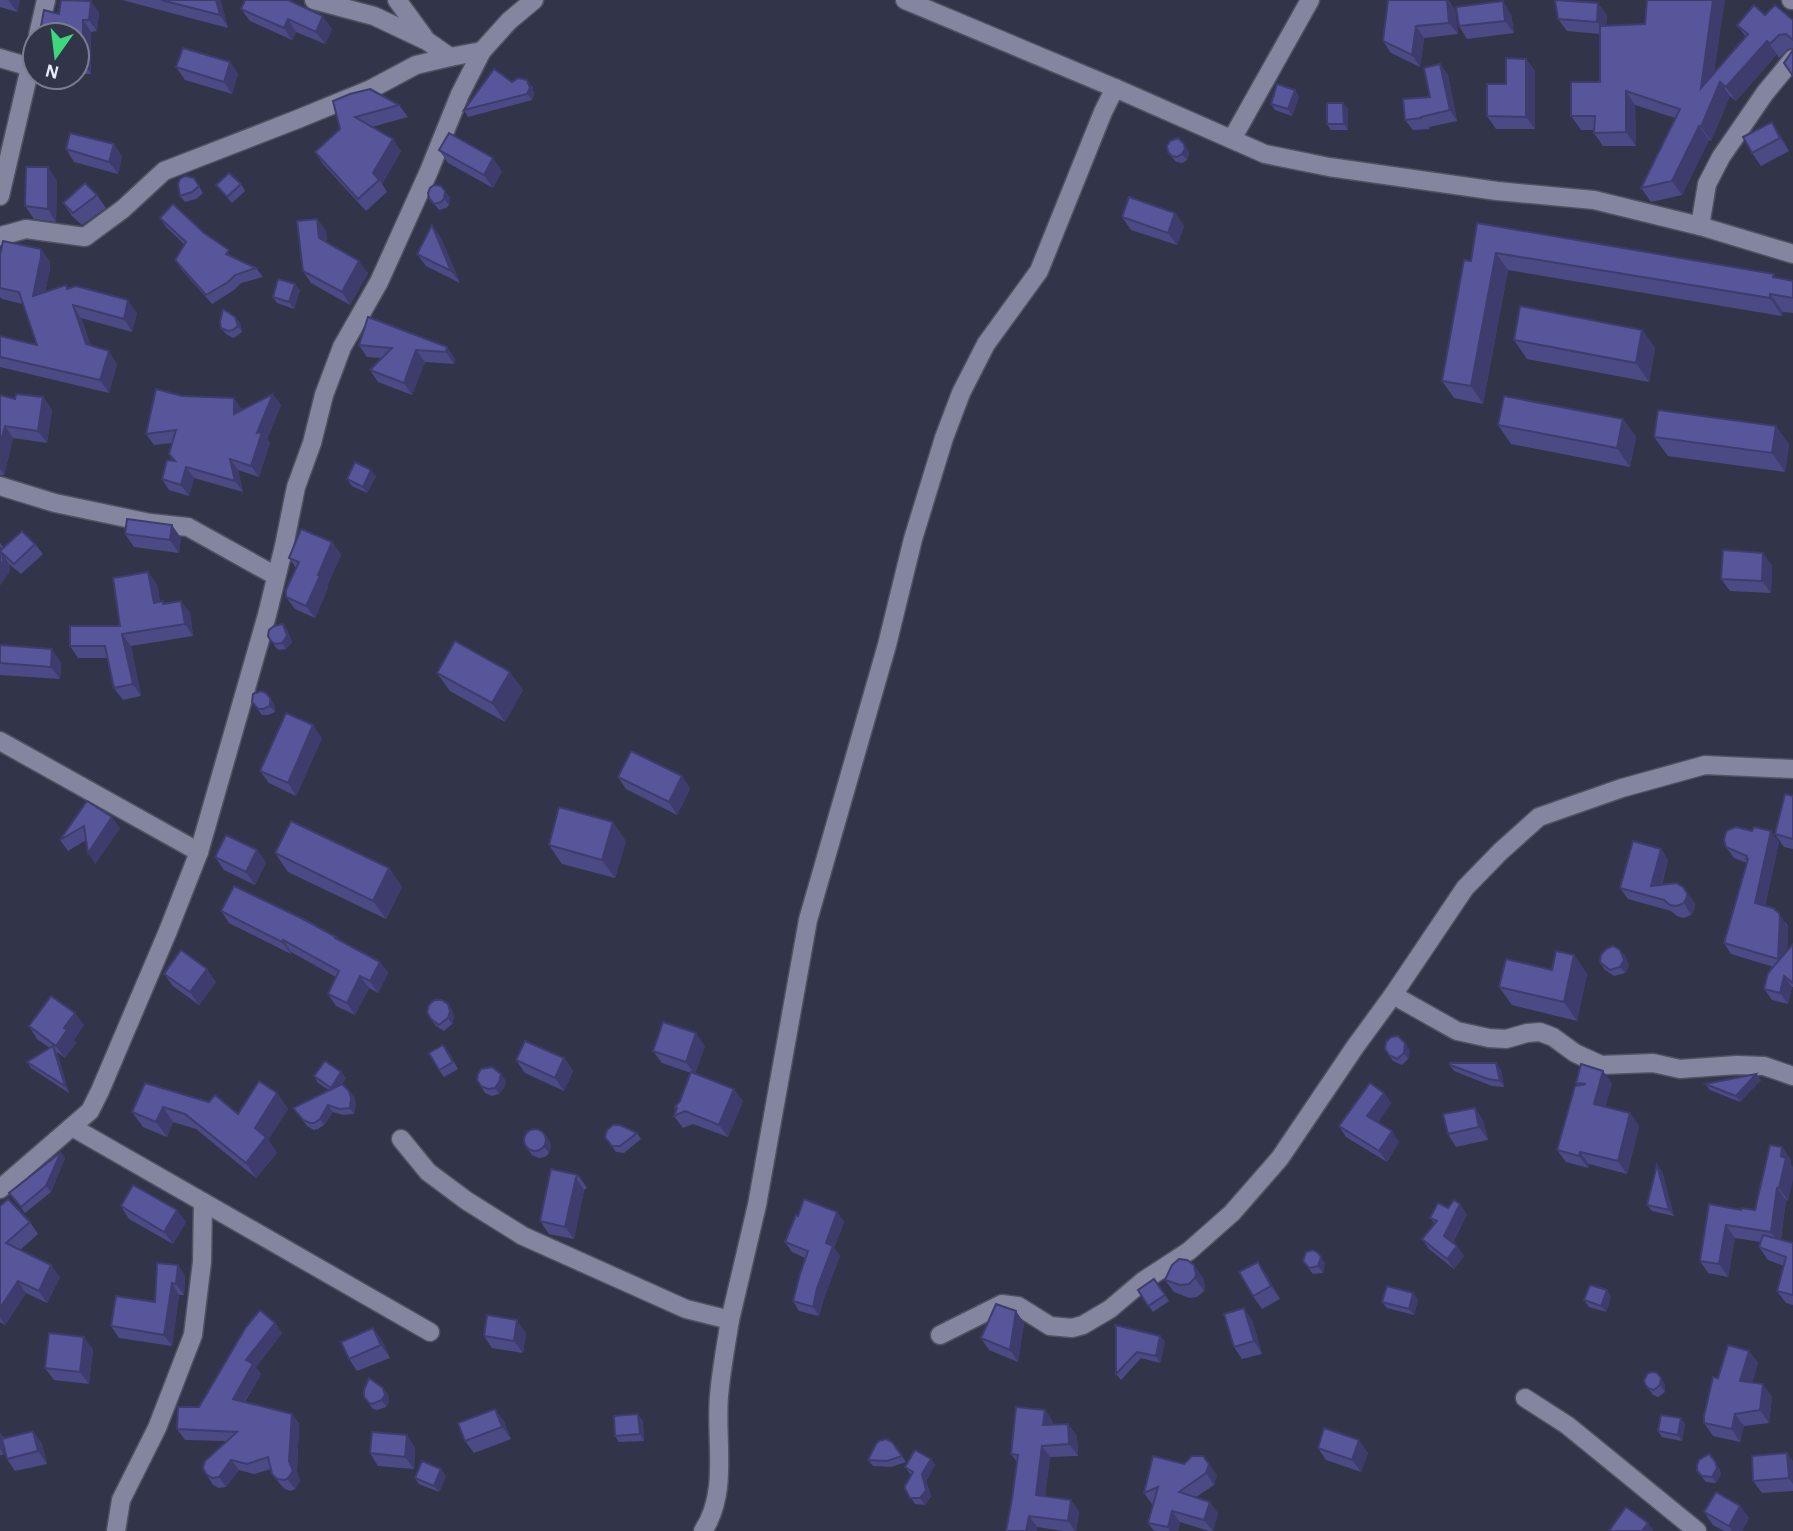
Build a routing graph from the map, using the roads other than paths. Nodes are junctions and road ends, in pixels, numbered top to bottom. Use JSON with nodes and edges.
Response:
{"nodes":[{"id":1,"x":46,"y":0,"type":"edge"},
{"id":2,"x":314,"y":0,"type":"edge"},
{"id":3,"x":397,"y":0,"type":"edge"},
{"id":4,"x":517,"y":0,"type":"edge"},
{"id":5,"x":534,"y":0,"type":"edge"},
{"id":6,"x":905,"y":0,"type":"edge"},
{"id":7,"x":1310,"y":0,"type":"edge"},
{"id":8,"x":41,"y":21,"type":"edge"},
{"id":9,"x":509,"y":21,"type":"junction"},
{"id":10,"x":426,"y":40,"type":"junction"},
{"id":11,"x":482,"y":51,"type":"junction"},
{"id":12,"x":450,"y":57,"type":"junction"},
{"id":13,"x":0,"y":58,"type":"edge"},
{"id":14,"x":1793,"y":59,"type":"edge"},
{"id":15,"x":21,"y":64,"type":"edge"},
{"id":16,"x":1115,"y":88,"type":"junction"},
{"id":17,"x":24,"y":91,"type":"edge"},
{"id":18,"x":1232,"y":139,"type":"junction"},
{"id":19,"x":0,"y":196,"type":"edge"},
{"id":20,"x":1700,"y":226,"type":"junction"},
{"id":21,"x":0,"y":236,"type":"edge"},
{"id":22,"x":1793,"y":254,"type":"edge"},
{"id":23,"x":0,"y":486,"type":"edge"},
{"id":24,"x":276,"y":576,"type":"junction"},
{"id":25,"x":0,"y":741,"type":"edge"},
{"id":26,"x":1793,"y":769,"type":"edge"},
{"id":27,"x":199,"y":852,"type":"junction"},
{"id":28,"x":1393,"y":995,"type":"junction"},
{"id":29,"x":1793,"y":1076,"type":"edge"},
{"id":30,"x":72,"y":1127,"type":"junction"},
{"id":31,"x":401,"y":1139,"type":"dead end"},
{"id":32,"x":0,"y":1189,"type":"edge"},
{"id":33,"x":203,"y":1202,"type":"junction"},
{"id":34,"x":730,"y":1320,"type":"junction"},
{"id":35,"x":430,"y":1332,"type":"dead end"},
{"id":36,"x":940,"y":1335,"type":"dead end"},
{"id":37,"x":1525,"y":1398,"type":"dead end"},
{"id":38,"x":116,"y":1531,"type":"edge"},
{"id":39,"x":703,"y":1531,"type":"edge"},
{"id":40,"x":1697,"y":1531,"type":"edge"}],
"edges":[{"from":1,"to":8,"type":"street"},
{"from":2,"to":10,"type":"street"},
{"from":3,"to":10,"type":"street"},
{"from":4,"to":9,"type":"street"},
{"from":5,"to":9,"type":"street"},
{"from":6,"to":16,"type":"street"},
{"from":7,"to":18,"type":"street"},
{"from":9,"to":11,"type":"street"},
{"from":10,"to":12,"type":"street"},
{"from":11,"to":12,"type":"street"},
{"from":11,"to":24,"type":"street"},
{"from":12,"to":21,"type":"street"},
{"from":13,"to":15,"type":"street"},
{"from":14,"to":20,"type":"street"},
{"from":16,"to":18,"type":"street"},
{"from":16,"to":34,"type":"street"},
{"from":17,"to":19,"type":"street"},
{"from":18,"to":20,"type":"street"},
{"from":20,"to":22,"type":"street"},
{"from":23,"to":24,"type":"street"},
{"from":24,"to":27,"type":"street"},
{"from":25,"to":27,"type":"street"},
{"from":26,"to":28,"type":"street"},
{"from":27,"to":30,"type":"street"},
{"from":28,"to":29,"type":"street"},
{"from":28,"to":36,"type":"street"},
{"from":30,"to":32,"type":"street"},
{"from":30,"to":33,"type":"street"},
{"from":31,"to":34,"type":"street"},
{"from":33,"to":35,"type":"street"},
{"from":33,"to":38,"type":"street"},
{"from":34,"to":39,"type":"street"},
{"from":37,"to":40,"type":"street"}]}
